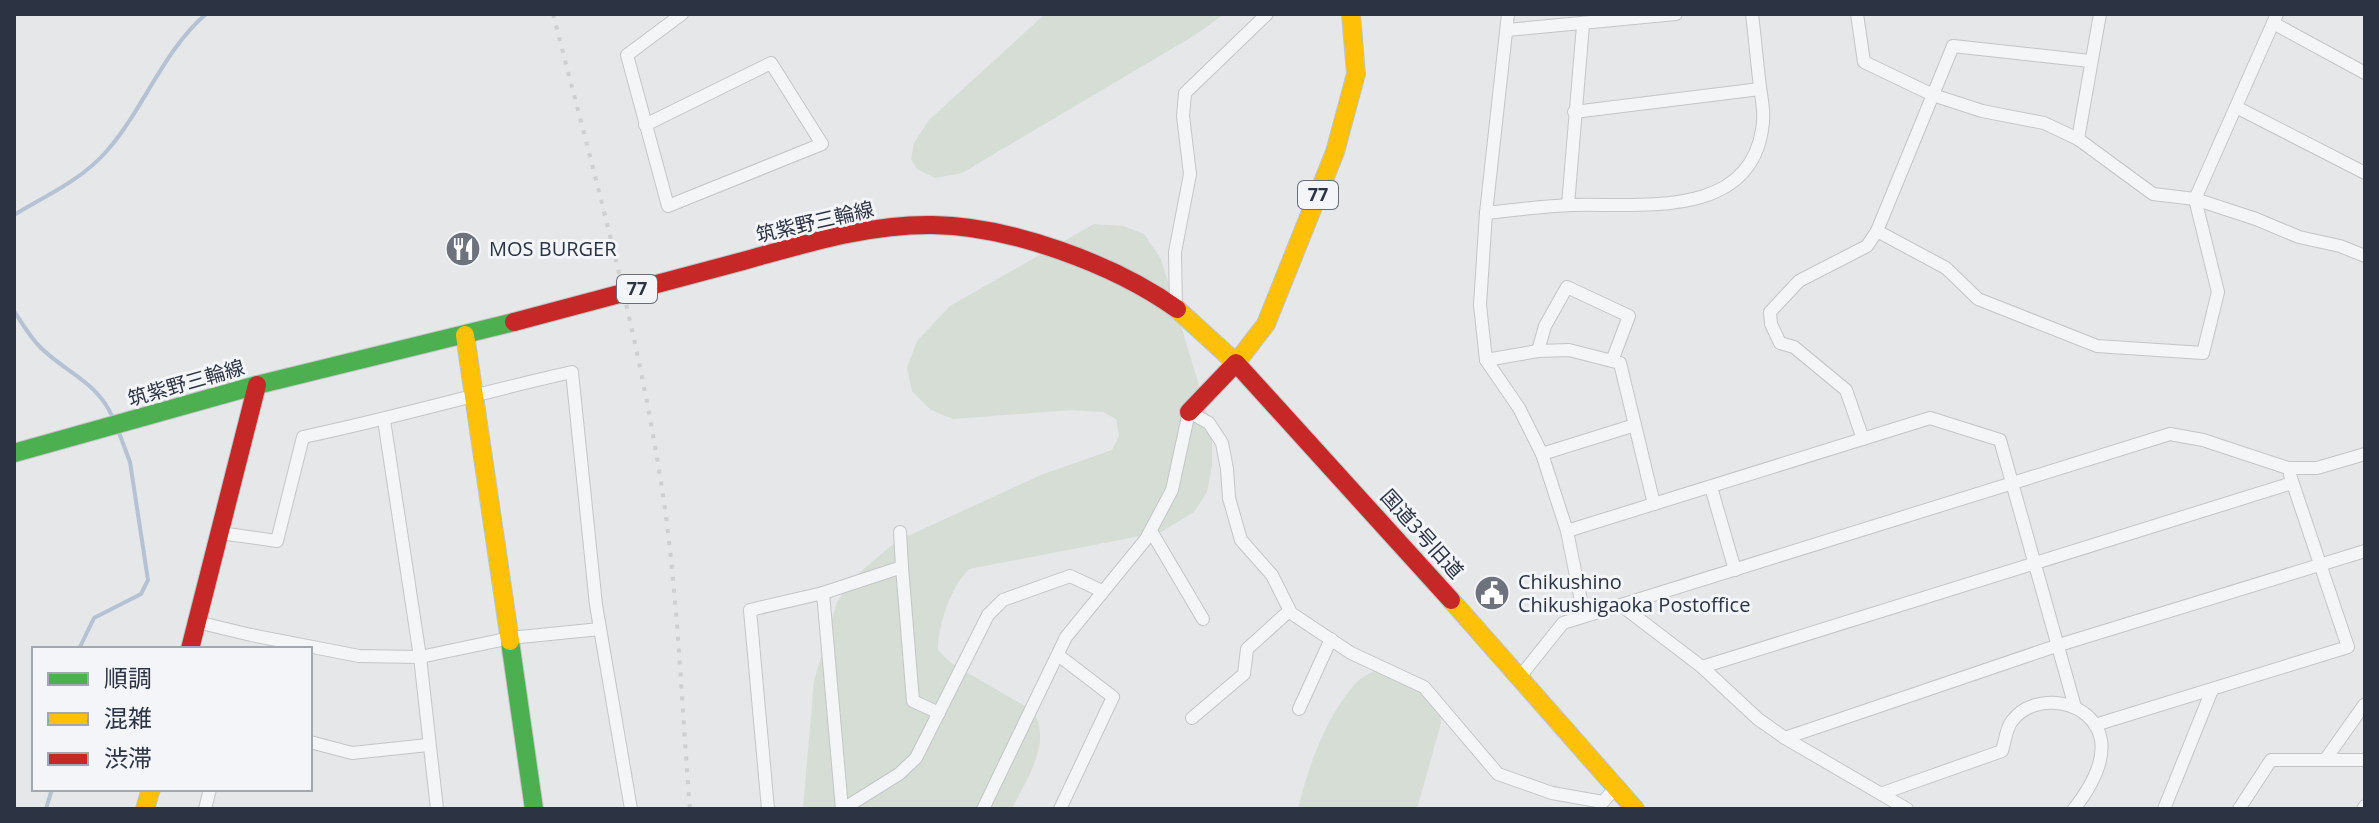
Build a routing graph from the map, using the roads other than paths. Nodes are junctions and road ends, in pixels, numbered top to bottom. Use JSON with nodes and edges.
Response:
{"nodes":[{"id":1,"x":682,"y":14,"type":"edge"},
{"id":2,"x":1267,"y":14,"type":"edge"},
{"id":3,"x":1351,"y":14,"type":"edge"},
{"id":4,"x":1508,"y":14,"type":"edge"},
{"id":5,"x":1676,"y":14,"type":"edge"},
{"id":6,"x":1752,"y":14,"type":"edge"},
{"id":7,"x":1857,"y":14,"type":"edge"},
{"id":8,"x":2100,"y":14,"type":"edge"},
{"id":9,"x":2275,"y":18,"type":"edge"},
{"id":10,"x":1583,"y":25,"type":"junction"},
{"id":11,"x":1507,"y":30,"type":"junction"},
{"id":12,"x":2090,"y":61,"type":"junction"},
{"id":13,"x":2365,"y":73,"type":"edge"},
{"id":14,"x":1760,"y":89,"type":"junction"},
{"id":15,"x":1933,"y":95,"type":"junction"},
{"id":16,"x":2236,"y":107,"type":"junction"},
{"id":17,"x":1574,"y":112,"type":"junction"},
{"id":18,"x":645,"y":125,"type":"junction"},
{"id":19,"x":2078,"y":139,"type":"junction"},
{"id":20,"x":2365,"y":173,"type":"edge"},
{"id":21,"x":2195,"y":199,"type":"junction"},
{"id":22,"x":1568,"y":205,"type":"junction"},
{"id":23,"x":1486,"y":213,"type":"junction"},
{"id":24,"x":1877,"y":231,"type":"junction"},
{"id":25,"x":2365,"y":256,"type":"edge"},
{"id":26,"x":1176,"y":308,"type":"junction"},
{"id":27,"x":465,"y":335,"type":"junction"},
{"id":28,"x":1538,"y":351,"type":"junction"},
{"id":29,"x":1486,"y":360,"type":"junction"},
{"id":30,"x":1612,"y":361,"type":"junction"},
{"id":31,"x":1236,"y":363,"type":"junction"},
{"id":32,"x":257,"y":385,"type":"junction"},
{"id":33,"x":475,"y":394,"type":"junction"},
{"id":34,"x":1189,"y":412,"type":"junction"},
{"id":35,"x":384,"y":420,"type":"junction"},
{"id":36,"x":1635,"y":425,"type":"junction"},
{"id":37,"x":1863,"y":439,"type":"junction"},
{"id":38,"x":14,"y":453,"type":"edge"},
{"id":39,"x":1542,"y":454,"type":"junction"},
{"id":40,"x":2365,"y":454,"type":"edge"},
{"id":41,"x":2288,"y":468,"type":"junction"},
{"id":42,"x":2012,"y":483,"type":"junction"},
{"id":43,"x":2292,"y":483,"type":"junction"},
{"id":44,"x":1711,"y":487,"type":"junction"},
{"id":45,"x":1654,"y":504,"type":"junction"},
{"id":46,"x":1151,"y":531,"type":"junction"},
{"id":47,"x":1567,"y":531,"type":"junction"},
{"id":48,"x":900,"y":532,"type":"dead end"},
{"id":49,"x":220,"y":533,"type":"junction"},
{"id":50,"x":2365,"y":551,"type":"edge"},
{"id":51,"x":2037,"y":564,"type":"junction"},
{"id":52,"x":2321,"y":566,"type":"junction"},
{"id":53,"x":902,"y":567,"type":"junction"},
{"id":54,"x":1735,"y":570,"type":"junction"},
{"id":55,"x":1102,"y":591,"type":"junction"},
{"id":56,"x":823,"y":593,"type":"junction"},
{"id":57,"x":1622,"y":606,"type":"junction"},
{"id":58,"x":1289,"y":611,"type":"junction"},
{"id":59,"x":1584,"y":616,"type":"junction"},
{"id":60,"x":1203,"y":619,"type":"dead end"},
{"id":61,"x":197,"y":622,"type":"junction"},
{"id":62,"x":600,"y":629,"type":"junction"},
{"id":63,"x":251,"y":635,"type":"junction"},
{"id":64,"x":510,"y":638,"type":"junction"},
{"id":65,"x":1331,"y":639,"type":"junction"},
{"id":66,"x":2059,"y":645,"type":"junction"},
{"id":67,"x":191,"y":647,"type":"edge"},
{"id":68,"x":248,"y":647,"type":"edge"},
{"id":69,"x":1058,"y":655,"type":"junction"},
{"id":70,"x":420,"y":657,"type":"junction"},
{"id":71,"x":1702,"y":667,"type":"junction"},
{"id":72,"x":1519,"y":678,"type":"junction"},
{"id":73,"x":2212,"y":690,"type":"junction"},
{"id":74,"x":2364,"y":705,"type":"edge"},
{"id":75,"x":2075,"y":707,"type":"junction"},
{"id":76,"x":1299,"y":709,"type":"dead end"},
{"id":77,"x":939,"y":713,"type":"junction"},
{"id":78,"x":1192,"y":718,"type":"dead end"},
{"id":79,"x":2095,"y":725,"type":"junction"},
{"id":80,"x":1785,"y":738,"type":"junction"},
{"id":81,"x":312,"y":743,"type":"edge"},
{"id":82,"x":428,"y":745,"type":"junction"},
{"id":83,"x":2325,"y":760,"type":"junction"},
{"id":84,"x":2365,"y":760,"type":"edge"},
{"id":85,"x":1883,"y":793,"type":"junction"},
{"id":86,"x":1608,"y":800,"type":"edge"},
{"id":87,"x":437,"y":809,"type":"edge"},
{"id":88,"x":534,"y":809,"type":"edge"},
{"id":89,"x":631,"y":809,"type":"edge"},
{"id":90,"x":768,"y":809,"type":"edge"},
{"id":91,"x":843,"y":809,"type":"edge"},
{"id":92,"x":983,"y":809,"type":"edge"},
{"id":93,"x":1060,"y":809,"type":"edge"},
{"id":94,"x":1635,"y":809,"type":"edge"},
{"id":95,"x":1907,"y":809,"type":"edge"},
{"id":96,"x":2074,"y":809,"type":"edge"},
{"id":97,"x":2164,"y":809,"type":"edge"},
{"id":98,"x":2239,"y":809,"type":"edge"}],
"edges":[{"from":1,"to":18,"type":"street"},
{"from":2,"to":26,"type":"street"},
{"from":3,"to":31,"type":"main road","number":"77"},
{"from":4,"to":11,"type":"street"},
{"from":5,"to":10,"type":"street"},
{"from":6,"to":14,"type":"street"},
{"from":7,"to":15,"type":"street"},
{"from":8,"to":12,"type":"street"},
{"from":9,"to":13,"type":"street"},
{"from":9,"to":16,"type":"street"},
{"from":10,"to":11,"type":"street"},
{"from":10,"to":17,"type":"street"},
{"from":11,"to":23,"type":"street"},
{"from":12,"to":15,"type":"street"},
{"from":12,"to":19,"type":"street"},
{"from":14,"to":17,"type":"street"},
{"from":14,"to":22,"type":"street"},
{"from":15,"to":19,"type":"street"},
{"from":15,"to":24,"type":"street"},
{"from":16,"to":20,"type":"street"},
{"from":16,"to":21,"type":"street"},
{"from":17,"to":22,"type":"street"},
{"from":18,"to":18,"type":"street"},
{"from":19,"to":21,"type":"street"},
{"from":21,"to":24,"type":"street"},
{"from":21,"to":25,"type":"street"},
{"from":22,"to":23,"type":"street"},
{"from":23,"to":29,"type":"street"},
{"from":24,"to":37,"type":"street"},
{"from":26,"to":27,"type":"main road","name":"筑紫野三輪線","number":"77"},
{"from":26,"to":31,"type":"main road","name":"筑紫野三輪線","number":"77"},
{"from":27,"to":32,"type":"main road","name":"筑紫野三輪線","number":"77"},
{"from":27,"to":33,"type":"main road"},
{"from":28,"to":29,"type":"street"},
{"from":28,"to":30,"type":"street"},
{"from":28,"to":30,"type":"street"},
{"from":29,"to":39,"type":"street"},
{"from":30,"to":36,"type":"street"},
{"from":31,"to":34,"type":"main road"},
{"from":31,"to":72,"type":"main road","name":"国道3号旧道"},
{"from":32,"to":38,"type":"main road","name":"筑紫野三輪線","number":"77"},
{"from":32,"to":49,"type":"main road"},
{"from":33,"to":35,"type":"street"},
{"from":33,"to":62,"type":"street"},
{"from":33,"to":64,"type":"main road"},
{"from":34,"to":46,"type":"street"},
{"from":34,"to":58,"type":"street"},
{"from":35,"to":49,"type":"street"},
{"from":35,"to":70,"type":"street"},
{"from":36,"to":39,"type":"street"},
{"from":36,"to":45,"type":"street"},
{"from":37,"to":42,"type":"street"},
{"from":37,"to":44,"type":"street"},
{"from":39,"to":47,"type":"street"},
{"from":40,"to":41,"type":"street"},
{"from":41,"to":42,"type":"street"},
{"from":41,"to":43,"type":"street"},
{"from":42,"to":51,"type":"street"},
{"from":42,"to":54,"type":"street"},
{"from":43,"to":51,"type":"street"},
{"from":43,"to":52,"type":"street"},
{"from":44,"to":45,"type":"street"},
{"from":44,"to":54,"type":"street"},
{"from":45,"to":47,"type":"street"},
{"from":46,"to":55,"type":"street"},
{"from":46,"to":60,"type":"street"},
{"from":47,"to":59,"type":"street"},
{"from":48,"to":53,"type":"street"},
{"from":49,"to":61,"type":"main road"},
{"from":50,"to":52,"type":"street"},
{"from":51,"to":66,"type":"street"},
{"from":51,"to":71,"type":"street"},
{"from":52,"to":66,"type":"street"},
{"from":52,"to":73,"type":"street"},
{"from":53,"to":56,"type":"street"},
{"from":53,"to":77,"type":"street"},
{"from":54,"to":57,"type":"street"},
{"from":55,"to":69,"type":"street"},
{"from":55,"to":77,"type":"street"},
{"from":56,"to":90,"type":"street"},
{"from":56,"to":91,"type":"street"},
{"from":57,"to":59,"type":"street"},
{"from":57,"to":71,"type":"street"},
{"from":58,"to":65,"type":"street"},
{"from":58,"to":78,"type":"street"},
{"from":59,"to":72,"type":"street"},
{"from":61,"to":63,"type":"street"},
{"from":61,"to":67,"type":"main road"},
{"from":62,"to":64,"type":"street"},
{"from":62,"to":89,"type":"street"},
{"from":63,"to":68,"type":"street"},
{"from":63,"to":70,"type":"street"},
{"from":64,"to":70,"type":"street"},
{"from":64,"to":88,"type":"main road"},
{"from":65,"to":76,"type":"street"},
{"from":65,"to":86,"type":"street"},
{"from":66,"to":75,"type":"street"},
{"from":66,"to":80,"type":"street"},
{"from":69,"to":92,"type":"street"},
{"from":69,"to":93,"type":"street"},
{"from":70,"to":82,"type":"street"},
{"from":71,"to":80,"type":"street"},
{"from":72,"to":86,"type":"main road","name":"国道3号旧道"},
{"from":73,"to":79,"type":"street"},
{"from":73,"to":97,"type":"street"},
{"from":74,"to":83,"type":"street"},
{"from":75,"to":79,"type":"street"},
{"from":75,"to":85,"type":"street"},
{"from":77,"to":91,"type":"street"},
{"from":79,"to":96,"type":"street"},
{"from":80,"to":85,"type":"street"},
{"from":81,"to":82,"type":"street"},
{"from":82,"to":87,"type":"street"},
{"from":83,"to":84,"type":"street"},
{"from":83,"to":98,"type":"street"},
{"from":85,"to":95,"type":"street"},
{"from":86,"to":94,"type":"main road","name":"国道3号旧道"}]}
